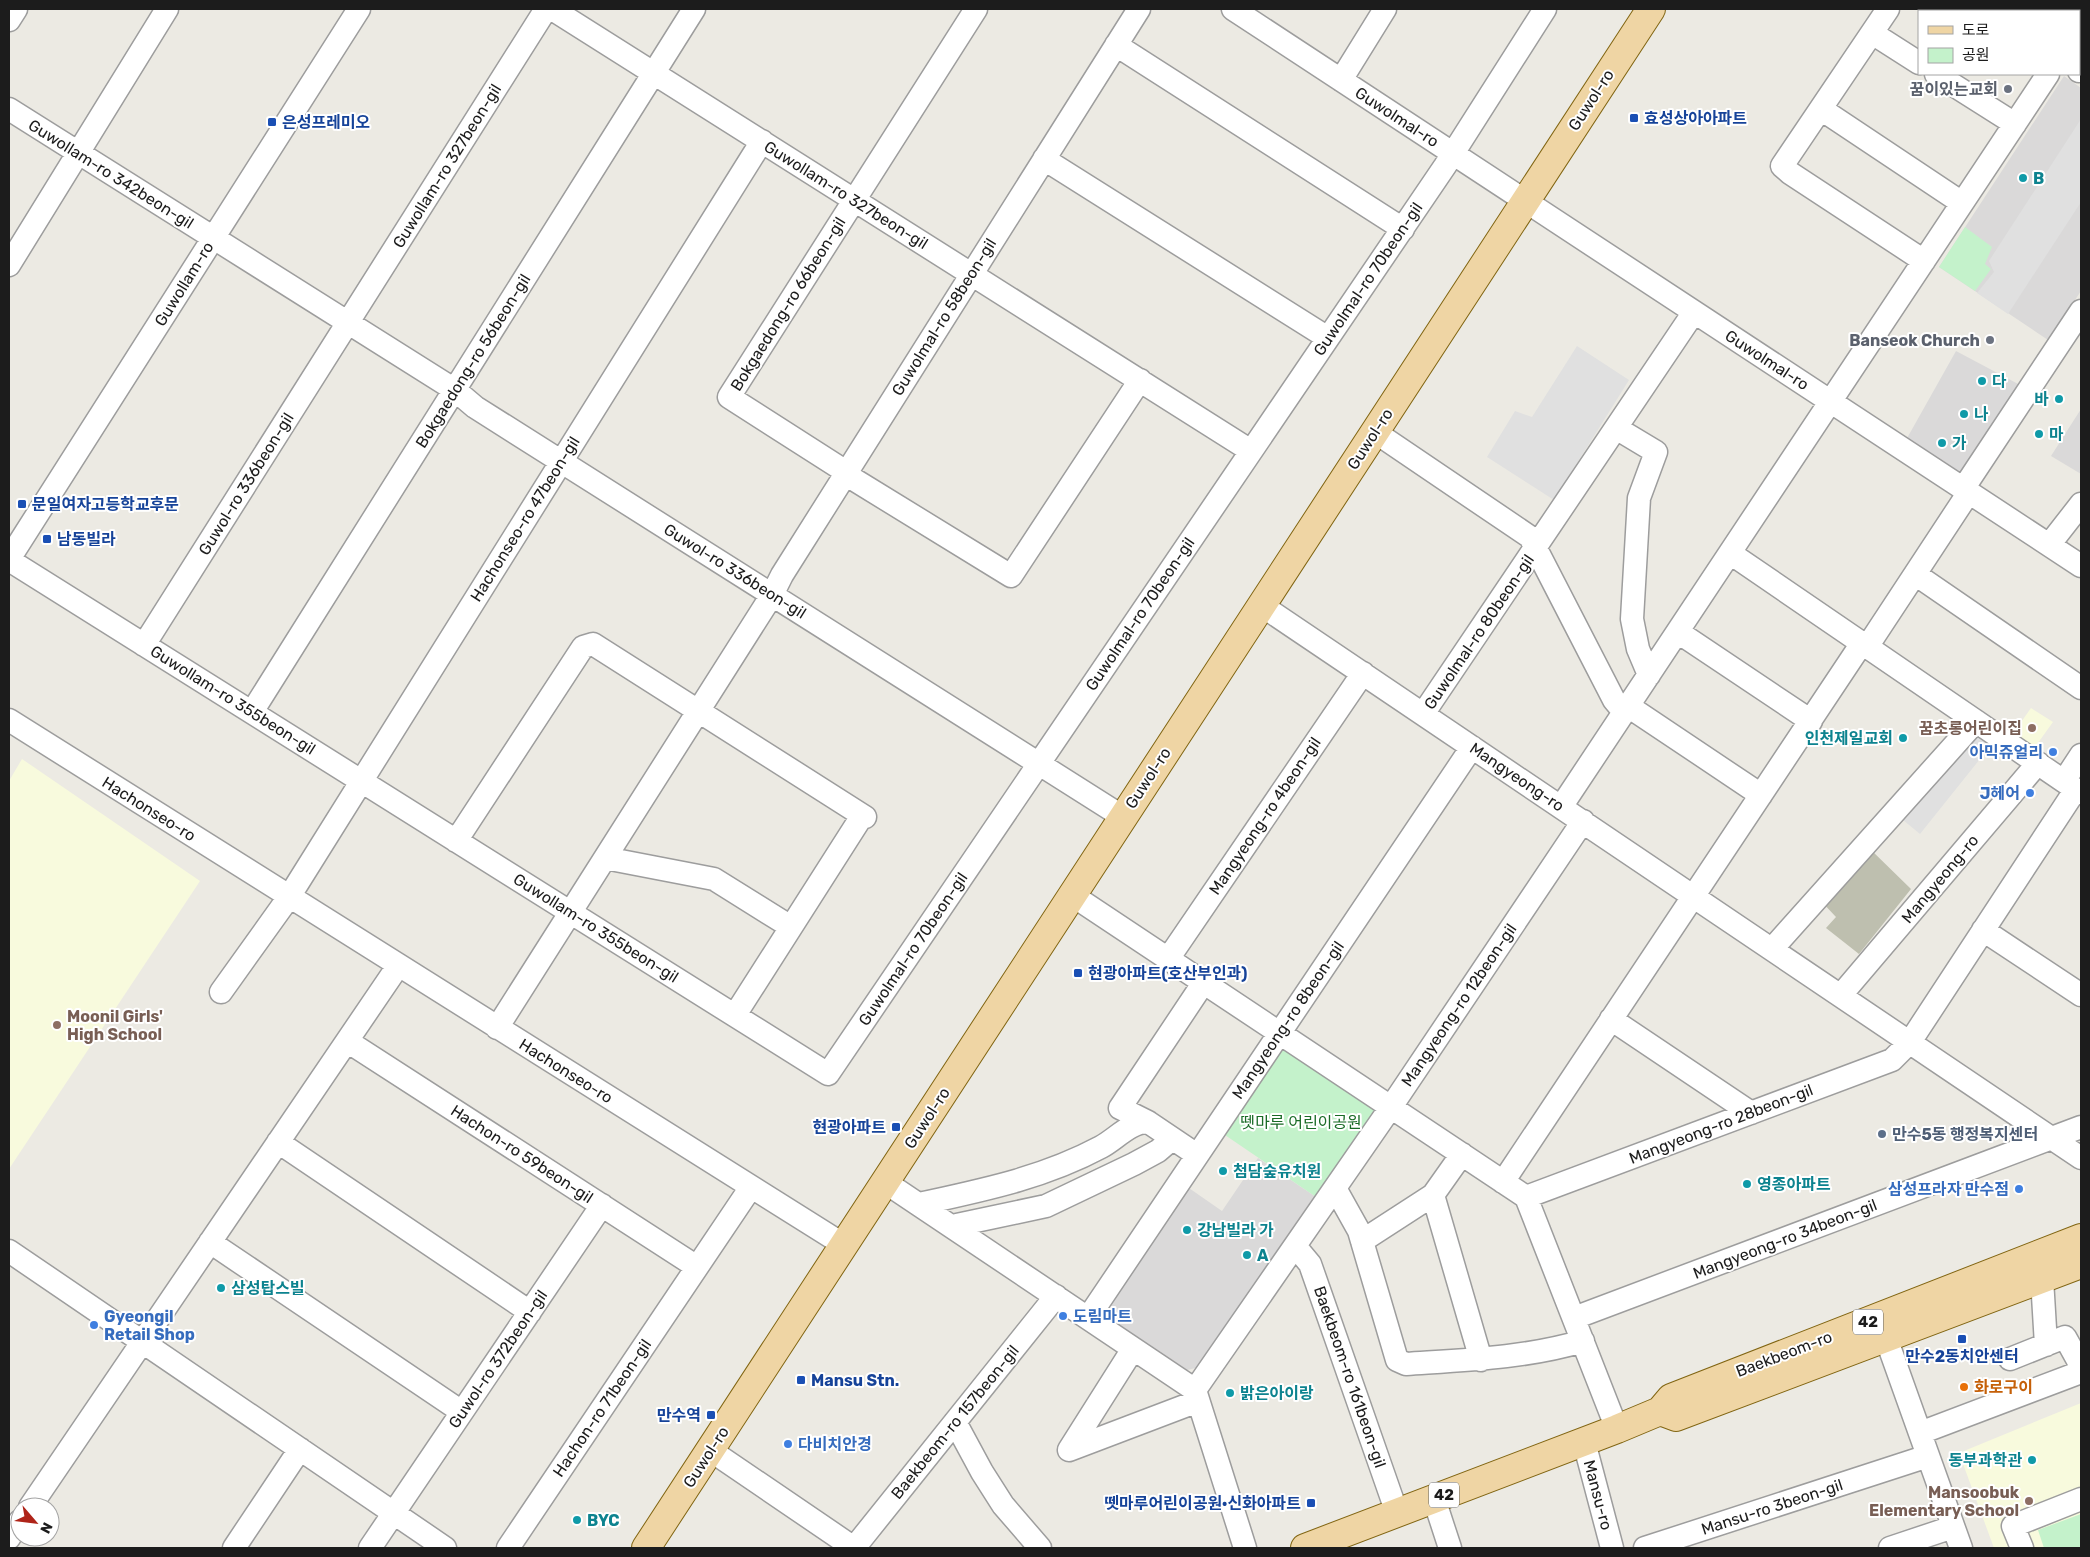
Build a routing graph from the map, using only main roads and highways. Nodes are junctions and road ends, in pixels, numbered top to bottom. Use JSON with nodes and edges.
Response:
{"nodes":[{"id":1,"x":1651,"y":9,"type":"edge"},
{"id":2,"x":2081,"y":1238,"type":"edge"},
{"id":3,"x":2081,"y":1264,"type":"edge"},
{"id":4,"x":1660,"y":1411,"type":"junction"},
{"id":5,"x":646,"y":1548,"type":"edge"},
{"id":6,"x":1305,"y":1548,"type":"edge"}],
"edges":[{"from":1,"to":5,"type":"main road","name":"Guwol-ro"},
{"from":2,"to":4,"type":"main road","name":"Baekbeom-ro","number":"42"},
{"from":3,"to":4,"type":"main road","name":"Baekbeom-ro","number":"42"},
{"from":4,"to":6,"type":"main road","name":"Baekbeom-ro","number":"42"}]}
